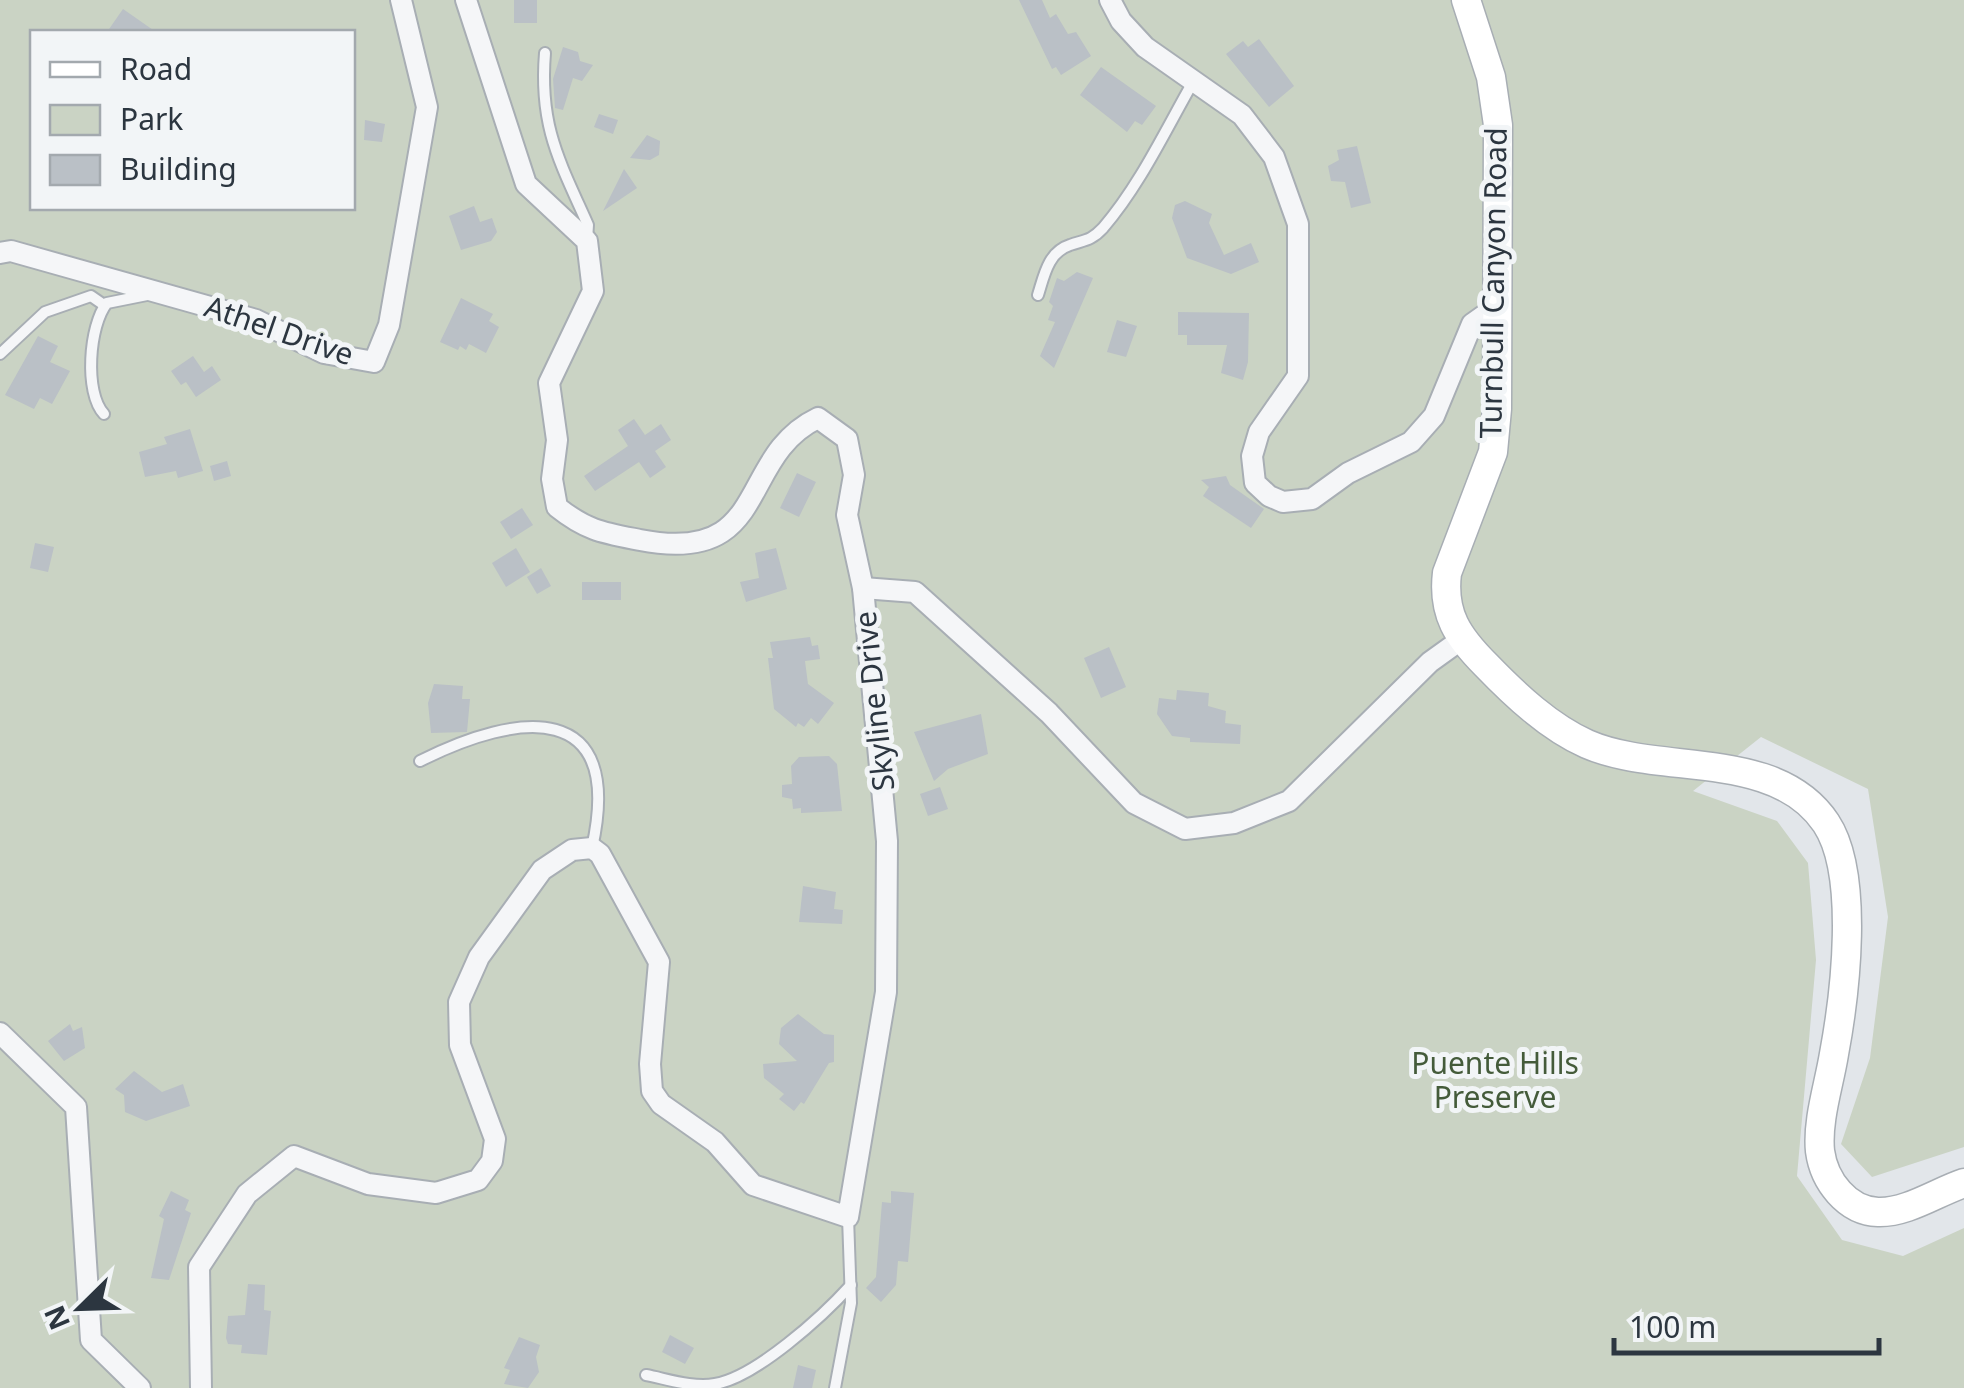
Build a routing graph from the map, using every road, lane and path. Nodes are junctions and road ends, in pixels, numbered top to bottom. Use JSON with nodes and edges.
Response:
{"nodes":[{"id":1,"x":401,"y":0,"type":"edge"},
{"id":2,"x":466,"y":0,"type":"edge"},
{"id":3,"x":1110,"y":0,"type":"edge"},
{"id":4,"x":1466,"y":0,"type":"edge"},
{"id":5,"x":545,"y":53,"type":"dead end"},
{"id":6,"x":1194,"y":81,"type":"junction"},
{"id":7,"x":587,"y":240,"type":"junction"},
{"id":8,"x":0,"y":254,"type":"edge"},
{"id":9,"x":157,"y":292,"type":"junction"},
{"id":10,"x":1038,"y":295,"type":"dead end"},
{"id":11,"x":104,"y":305,"type":"junction"},
{"id":12,"x":1496,"y":306,"type":"junction"},
{"id":13,"x":0,"y":354,"type":"edge"},
{"id":14,"x":104,"y":414,"type":"dead end"},
{"id":15,"x":863,"y":588,"type":"junction"},
{"id":16,"x":1462,"y":639,"type":"junction"},
{"id":17,"x":420,"y":761,"type":"dead end"},
{"id":18,"x":592,"y":848,"type":"junction"},
{"id":19,"x":0,"y":1033,"type":"edge"},
{"id":20,"x":1964,"y":1183,"type":"edge"},
{"id":21,"x":848,"y":1216,"type":"junction"},
{"id":22,"x":852,"y":1284,"type":"junction"},
{"id":23,"x":646,"y":1374,"type":"dead end"},
{"id":24,"x":140,"y":1388,"type":"edge"},
{"id":25,"x":201,"y":1388,"type":"edge"},
{"id":26,"x":835,"y":1388,"type":"edge"}],
"edges":[{"from":1,"to":9,"type":"street","name":"Athel Drive"},
{"from":2,"to":7,"type":"street"},
{"from":3,"to":6,"type":"street"},
{"from":4,"to":12,"type":"street","name":"Turnbull Canyon Road"},
{"from":5,"to":7,"type":"lane"},
{"from":6,"to":10,"type":"lane"},
{"from":6,"to":12,"type":"street"},
{"from":7,"to":15,"type":"street"},
{"from":8,"to":9,"type":"street","name":"Athel Drive"},
{"from":9,"to":11,"type":"lane"},
{"from":11,"to":13,"type":"lane"},
{"from":11,"to":14,"type":"lane"},
{"from":12,"to":16,"type":"street","name":"Turnbull Canyon Road"},
{"from":15,"to":16,"type":"street","name":"Skyline Drive"},
{"from":15,"to":21,"type":"street","name":"Skyline Drive"},
{"from":16,"to":20,"type":"street","name":"Turnbull Canyon Road"},
{"from":17,"to":18,"type":"lane"},
{"from":18,"to":21,"type":"street"},
{"from":18,"to":25,"type":"street"},
{"from":19,"to":24,"type":"street"},
{"from":21,"to":22,"type":"lane","name":"Skyline Drive"},
{"from":22,"to":23,"type":"lane"},
{"from":22,"to":26,"type":"lane","name":"Skyline Drive"}]}
